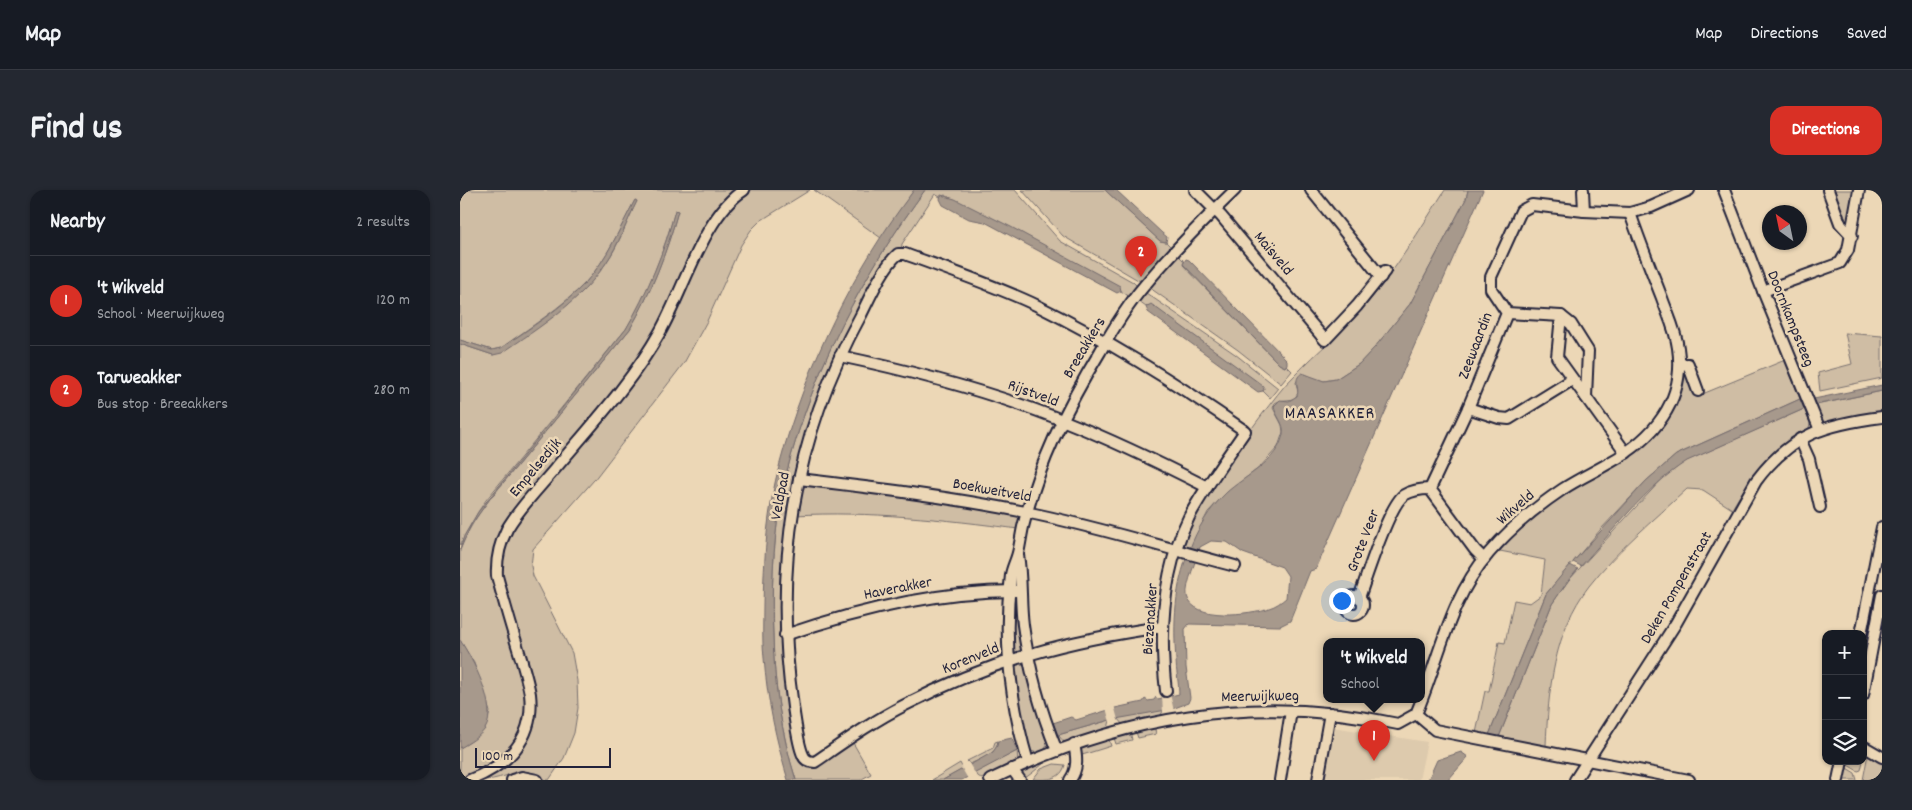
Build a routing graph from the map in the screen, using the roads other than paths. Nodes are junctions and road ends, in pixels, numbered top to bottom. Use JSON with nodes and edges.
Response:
{"nodes":[{"id":1,"x":744,"y":190,"type":"edge"},
{"id":2,"x":1195,"y":190,"type":"edge"},
{"id":3,"x":1235,"y":190,"type":"edge"},
{"id":4,"x":1311,"y":190,"type":"edge"},
{"id":5,"x":1583,"y":190,"type":"edge"},
{"id":6,"x":1689,"y":190,"type":"edge"},
{"id":7,"x":1724,"y":190,"type":"edge"},
{"id":8,"x":1828,"y":190,"type":"edge"},
{"id":9,"x":1859,"y":190,"type":"edge"},
{"id":10,"x":1215,"y":210,"type":"junction"},
{"id":11,"x":1584,"y":211,"type":"junction"},
{"id":12,"x":1630,"y":213,"type":"junction"},
{"id":13,"x":1852,"y":236,"type":"junction"},
{"id":14,"x":1763,"y":291,"type":"junction"},
{"id":15,"x":1507,"y":313,"type":"junction"},
{"id":16,"x":1561,"y":316,"type":"junction"},
{"id":17,"x":1106,"y":342,"type":"junction"},
{"id":18,"x":840,"y":356,"type":"junction"},
{"id":19,"x":1680,"y":365,"type":"junction"},
{"id":20,"x":1572,"y":380,"type":"junction"},
{"id":21,"x":1698,"y":391,"type":"dead end"},
{"id":22,"x":1586,"y":397,"type":"junction"},
{"id":23,"x":1468,"y":408,"type":"junction"},
{"id":24,"x":1882,"y":417,"type":"edge"},
{"id":25,"x":1062,"y":420,"type":"junction"},
{"id":26,"x":1820,"y":430,"type":"junction"},
{"id":27,"x":1800,"y":439,"type":"junction"},
{"id":28,"x":1626,"y":453,"type":"junction"},
{"id":29,"x":799,"y":479,"type":"junction"},
{"id":30,"x":1207,"y":488,"type":"junction"},
{"id":31,"x":1430,"y":488,"type":"junction"},
{"id":32,"x":1820,"y":507,"type":"dead end"},
{"id":33,"x":1027,"y":512,"type":"junction"},
{"id":34,"x":1882,"y":527,"type":"edge"},
{"id":35,"x":1176,"y":550,"type":"junction"},
{"id":36,"x":1018,"y":555,"type":"junction"},
{"id":37,"x":1484,"y":559,"type":"junction"},
{"id":38,"x":1235,"y":566,"type":"dead end"},
{"id":39,"x":1870,"y":587,"type":"junction"},
{"id":40,"x":1882,"y":589,"type":"edge"},
{"id":41,"x":1010,"y":591,"type":"junction"},
{"id":42,"x":1020,"y":591,"type":"junction"},
{"id":43,"x":1882,"y":595,"type":"edge"},
{"id":44,"x":1359,"y":598,"type":"dead end"},
{"id":45,"x":1162,"y":627,"type":"junction"},
{"id":46,"x":1862,"y":630,"type":"edge"},
{"id":47,"x":785,"y":635,"type":"junction"},
{"id":48,"x":1027,"y":654,"type":"junction"},
{"id":49,"x":1009,"y":660,"type":"junction"},
{"id":50,"x":1867,"y":675,"type":"edge"},
{"id":51,"x":1166,"y":692,"type":"dead end"},
{"id":52,"x":1425,"y":694,"type":"edge"},
{"id":53,"x":1421,"y":703,"type":"edge"},
{"id":54,"x":1291,"y":711,"type":"junction"},
{"id":55,"x":1330,"y":713,"type":"junction"},
{"id":56,"x":1416,"y":714,"type":"junction"},
{"id":57,"x":1074,"y":744,"type":"junction"},
{"id":58,"x":1867,"y":748,"type":"edge"},
{"id":59,"x":1057,"y":751,"type":"junction"},
{"id":60,"x":1882,"y":757,"type":"edge"},
{"id":61,"x":1588,"y":760,"type":"junction"},
{"id":62,"x":808,"y":762,"type":"joint"},
{"id":63,"x":1028,"y":762,"type":"junction"},
{"id":64,"x":1841,"y":765,"type":"edge"},
{"id":65,"x":1012,"y":769,"type":"junction"},
{"id":66,"x":470,"y":780,"type":"edge"},
{"id":67,"x":512,"y":780,"type":"edge"},
{"id":68,"x":537,"y":780,"type":"edge"},
{"id":69,"x":990,"y":780,"type":"edge"},
{"id":70,"x":1020,"y":780,"type":"edge"},
{"id":71,"x":1070,"y":780,"type":"edge"},
{"id":72,"x":1280,"y":780,"type":"edge"},
{"id":73,"x":1318,"y":780,"type":"edge"},
{"id":74,"x":1575,"y":780,"type":"edge"},
{"id":75,"x":1689,"y":780,"type":"edge"},
{"id":76,"x":1838,"y":780,"type":"edge"}],
"edges":[{"from":1,"to":66,"type":"street","name":"Empelsedijk"},
{"from":2,"to":10,"type":"street","name":"Maïsveld"},
{"from":3,"to":10,"type":"street","name":"Breeakkers"},
{"from":4,"to":10,"type":"street","name":"Maïsveld"},
{"from":5,"to":11,"type":"street"},
{"from":6,"to":12,"type":"street","name":"Zeewaardin"},
{"from":7,"to":14,"type":"street","name":"Doornkampsteeg"},
{"from":8,"to":13,"type":"street"},
{"from":9,"to":13,"type":"street"},
{"from":10,"to":17,"type":"street","name":"Breeakkers"},
{"from":11,"to":12,"type":"street","name":"Zeewaardin"},
{"from":11,"to":15,"type":"street","name":"Zeewaardin"},
{"from":12,"to":19,"type":"street","name":"Wikveld"},
{"from":13,"to":14,"type":"street"},
{"from":14,"to":26,"type":"street","name":"Doornkampsteeg"},
{"from":15,"to":16,"type":"street"},
{"from":15,"to":23,"type":"street","name":"Zeewaardin"},
{"from":16,"to":20,"type":"street"},
{"from":16,"to":22,"type":"street"},
{"from":17,"to":18,"type":"street","name":"Veldpad"},
{"from":17,"to":25,"type":"street","name":"Breeakkers"},
{"from":17,"to":30,"type":"street","name":"Biezenakker"},
{"from":18,"to":25,"type":"street","name":"Rijstveld"},
{"from":18,"to":29,"type":"street","name":"Veldpad"},
{"from":19,"to":21,"type":"street"},
{"from":19,"to":28,"type":"street","name":"Wikveld"},
{"from":20,"to":22,"type":"street"},
{"from":20,"to":23,"type":"street"},
{"from":22,"to":28,"type":"street"},
{"from":23,"to":31,"type":"street","name":"Zeewaardin"},
{"from":24,"to":26,"type":"street","name":"Deken Pompenstraat"},
{"from":25,"to":30,"type":"street","name":"Rijstveld"},
{"from":25,"to":33,"type":"street","name":"Breeakkers"},
{"from":26,"to":27,"type":"street","name":"Deken Pompenstraat"},
{"from":27,"to":32,"type":"street"},
{"from":27,"to":61,"type":"street","name":"Deken Pompenstraat"},
{"from":28,"to":37,"type":"street","name":"Wikveld"},
{"from":29,"to":33,"type":"street","name":"Boekweitveld"},
{"from":29,"to":47,"type":"street","name":"Veldpad"},
{"from":30,"to":35,"type":"street","name":"Biezenakker"},
{"from":31,"to":37,"type":"street"},
{"from":31,"to":44,"type":"street","name":"Grote Veer"},
{"from":33,"to":35,"type":"street","name":"Boekweitveld"},
{"from":33,"to":36,"type":"street","name":"Breeakkers"},
{"from":34,"to":39,"type":"street"},
{"from":35,"to":38,"type":"street"},
{"from":35,"to":45,"type":"street","name":"Biezenakker"},
{"from":36,"to":41,"type":"street","name":"Breeakkers"},
{"from":36,"to":42,"type":"street","name":"Breeakkers"},
{"from":37,"to":52,"type":"street","name":"Wikveld"},
{"from":39,"to":40,"type":"street"},
{"from":39,"to":46,"type":"street"},
{"from":41,"to":42,"type":"street","name":"Haverakker"},
{"from":41,"to":47,"type":"street","name":"Haverakker"},
{"from":41,"to":49,"type":"street","name":"Breeakkers"},
{"from":42,"to":48,"type":"street","name":"Breeakkers"},
{"from":43,"to":50,"type":"street"},
{"from":45,"to":48,"type":"street","name":"Korenveld"},
{"from":45,"to":51,"type":"street","name":"Biezenakker"},
{"from":47,"to":62,"type":"street","name":"Veldpad"},
{"from":48,"to":49,"type":"street","name":"Korenveld"},
{"from":48,"to":59,"type":"street","name":"Breeakkers"},
{"from":49,"to":62,"type":"street","name":"Korenveld"},
{"from":49,"to":63,"type":"street","name":"Breeakkers"},
{"from":53,"to":56,"type":"street","name":"Wikveld"},
{"from":54,"to":55,"type":"street","name":"Meerwijkweg"},
{"from":54,"to":57,"type":"street","name":"Meerwijkweg"},
{"from":54,"to":72,"type":"street"},
{"from":55,"to":56,"type":"street","name":"Meerwijkweg"},
{"from":55,"to":73,"type":"street"},
{"from":56,"to":61,"type":"street"},
{"from":57,"to":59,"type":"street","name":"Meerwijkweg"},
{"from":57,"to":71,"type":"street"},
{"from":58,"to":60,"type":"street"},
{"from":59,"to":63,"type":"street","name":"Meerwijkweg"},
{"from":61,"to":74,"type":"street","name":"Deken Pompenstraat"},
{"from":61,"to":75,"type":"street"},
{"from":63,"to":65,"type":"street","name":"Meerwijkweg"},
{"from":64,"to":76,"type":"street"},
{"from":65,"to":69,"type":"street","name":"Meerwijkweg"},
{"from":65,"to":70,"type":"street"},
{"from":67,"to":68,"type":"street"}]}
